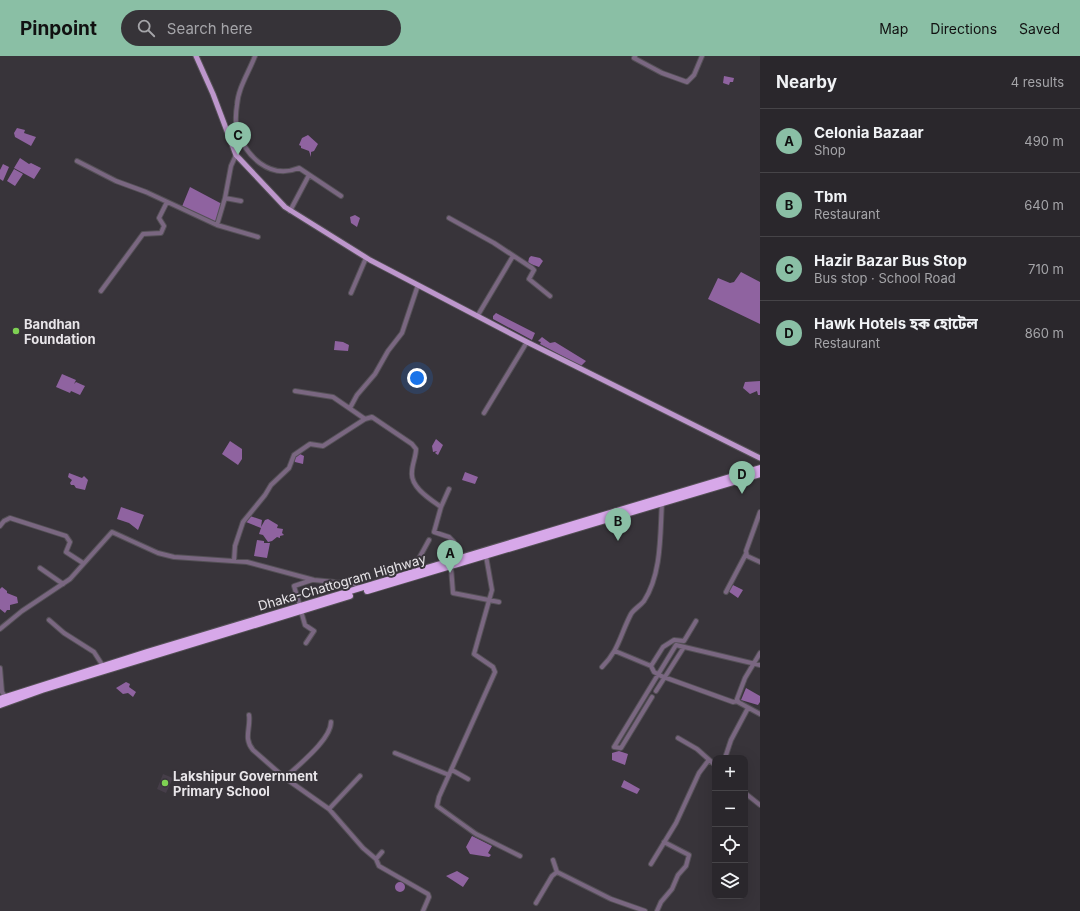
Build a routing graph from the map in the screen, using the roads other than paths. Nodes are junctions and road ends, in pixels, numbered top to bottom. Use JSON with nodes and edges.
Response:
{"nodes":[{"id":1,"x":196,"y":56,"type":"edge"},
{"id":2,"x":255,"y":56,"type":"edge"},
{"id":3,"x":635,"y":56,"type":"edge"},
{"id":4,"x":702,"y":56,"type":"edge"},
{"id":5,"x":236,"y":155,"type":"junction"},
{"id":6,"x":77,"y":161,"type":"dead end"},
{"id":7,"x":309,"y":175,"type":"junction"},
{"id":8,"x":341,"y":196,"type":"dead end"},
{"id":9,"x":225,"y":198,"type":"junction"},
{"id":10,"x":241,"y":201,"type":"dead end"},
{"id":11,"x":167,"y":202,"type":"junction"},
{"id":12,"x":290,"y":211,"type":"junction"},
{"id":13,"x":449,"y":218,"type":"dead end"},
{"id":14,"x":217,"y":224,"type":"junction"},
{"id":15,"x":258,"y":237,"type":"dead end"},
{"id":16,"x":513,"y":256,"type":"junction"},
{"id":17,"x":366,"y":258,"type":"junction"},
{"id":18,"x":418,"y":285,"type":"junction"},
{"id":19,"x":101,"y":291,"type":"dead end"},
{"id":20,"x":351,"y":293,"type":"dead end"},
{"id":21,"x":550,"y":296,"type":"dead end"},
{"id":22,"x":478,"y":315,"type":"junction"},
{"id":23,"x":527,"y":342,"type":"junction"},
{"id":24,"x":295,"y":391,"type":"dead end"},
{"id":25,"x":350,"y":408,"type":"junction"},
{"id":26,"x":484,"y":413,"type":"dead end"},
{"id":27,"x":365,"y":419,"type":"junction"},
{"id":28,"x":760,"y":458,"type":"edge"},
{"id":29,"x":760,"y":467,"type":"edge"},
{"id":30,"x":741,"y":476,"type":"junction"},
{"id":31,"x":760,"y":476,"type":"edge"},
{"id":32,"x":449,"y":489,"type":"dead end"},
{"id":33,"x":662,"y":502,"type":"junction"},
{"id":34,"x":441,"y":507,"type":"junction"},
{"id":35,"x":760,"y":512,"type":"edge"},
{"id":36,"x":0,"y":526,"type":"edge"},
{"id":37,"x":554,"y":532,"type":"junction"},
{"id":38,"x":546,"y":535,"type":"junction"},
{"id":39,"x":429,"y":540,"type":"dead end"},
{"id":40,"x":746,"y":554,"type":"junction"},
{"id":41,"x":486,"y":556,"type":"junction"},
{"id":42,"x":234,"y":561,"type":"junction"},
{"id":43,"x":760,"y":562,"type":"edge"},
{"id":44,"x":83,"y":563,"type":"junction"},
{"id":45,"x":452,"y":563,"type":"junction"},
{"id":46,"x":40,"y":568,"type":"dead end"},
{"id":47,"x":418,"y":571,"type":"junction"},
{"id":48,"x":312,"y":580,"type":"junction"},
{"id":49,"x":63,"y":584,"type":"junction"},
{"id":50,"x":360,"y":589,"type":"junction"},
{"id":51,"x":726,"y":592,"type":"dead end"},
{"id":52,"x":491,"y":600,"type":"junction"},
{"id":53,"x":499,"y":602,"type":"dead end"},
{"id":54,"x":300,"y":608,"type":"junction"},
{"id":55,"x":49,"y":620,"type":"dead end"},
{"id":56,"x":696,"y":621,"type":"dead end"},
{"id":57,"x":0,"y":630,"type":"edge"},
{"id":58,"x":306,"y":643,"type":"dead end"},
{"id":59,"x":684,"y":647,"type":"junction"},
{"id":60,"x":615,"y":651,"type":"junction"},
{"id":61,"x":760,"y":653,"type":"edge"},
{"id":62,"x":754,"y":663,"type":"junction"},
{"id":63,"x":760,"y":665,"type":"edge"},
{"id":64,"x":103,"y":666,"type":"junction"},
{"id":65,"x":651,"y":666,"type":"junction"},
{"id":66,"x":602,"y":667,"type":"dead end"},
{"id":67,"x":0,"y":668,"type":"edge"},
{"id":68,"x":658,"y":674,"type":"junction"},
{"id":69,"x":664,"y":677,"type":"junction"},
{"id":70,"x":656,"y":691,"type":"dead end"},
{"id":71,"x":3,"y":697,"type":"edge"},
{"id":72,"x":652,"y":697,"type":"dead end"},
{"id":73,"x":738,"y":701,"type":"junction"},
{"id":74,"x":0,"y":705,"type":"edge"},
{"id":75,"x":748,"y":708,"type":"junction"},
{"id":76,"x":760,"y":714,"type":"edge"},
{"id":77,"x":250,"y":715,"type":"dead end"},
{"id":78,"x":331,"y":722,"type":"dead end"},
{"id":79,"x":678,"y":738,"type":"dead end"},
{"id":80,"x":395,"y":753,"type":"dead end"},
{"id":81,"x":726,"y":755,"type":"edge"},
{"id":82,"x":708,"y":761,"type":"junction"},
{"id":83,"x":712,"y":763,"type":"edge"},
{"id":84,"x":452,"y":770,"type":"junction"},
{"id":85,"x":449,"y":775,"type":"junction"},
{"id":86,"x":360,"y":776,"type":"dead end"},
{"id":87,"x":285,"y":778,"type":"junction"},
{"id":88,"x":468,"y":779,"type":"dead end"},
{"id":89,"x":748,"y":795,"type":"edge"},
{"id":90,"x":760,"y":805,"type":"edge"},
{"id":91,"x":329,"y":809,"type":"junction"},
{"id":92,"x":664,"y":842,"type":"junction"},
{"id":93,"x":382,"y":852,"type":"dead end"},
{"id":94,"x":520,"y":856,"type":"dead end"},
{"id":95,"x":376,"y":859,"type":"junction"},
{"id":96,"x":553,"y":860,"type":"dead end"},
{"id":97,"x":651,"y":864,"type":"dead end"},
{"id":98,"x":557,"y":872,"type":"junction"},
{"id":99,"x":536,"y":903,"type":"dead end"},
{"id":100,"x":423,"y":911,"type":"edge"},
{"id":101,"x":645,"y":911,"type":"edge"},
{"id":102,"x":657,"y":911,"type":"edge"}],
"edges":[{"from":1,"to":5,"type":"main road"},
{"from":2,"to":7,"type":"street"},
{"from":3,"to":4,"type":"street"},
{"from":5,"to":9,"type":"street"},
{"from":5,"to":12,"type":"main road"},
{"from":6,"to":11,"type":"street"},
{"from":7,"to":8,"type":"street"},
{"from":7,"to":12,"type":"street"},
{"from":9,"to":10,"type":"street"},
{"from":9,"to":14,"type":"street"},
{"from":11,"to":14,"type":"street"},
{"from":11,"to":19,"type":"street"},
{"from":12,"to":17,"type":"main road"},
{"from":13,"to":16,"type":"street"},
{"from":14,"to":15,"type":"street"},
{"from":16,"to":21,"type":"street"},
{"from":16,"to":22,"type":"street"},
{"from":17,"to":18,"type":"main road"},
{"from":17,"to":20,"type":"street"},
{"from":18,"to":22,"type":"main road"},
{"from":18,"to":25,"type":"street"},
{"from":22,"to":23,"type":"main road"},
{"from":23,"to":26,"type":"street"},
{"from":23,"to":28,"type":"main road"},
{"from":24,"to":25,"type":"street"},
{"from":25,"to":27,"type":"street"},
{"from":27,"to":34,"type":"street"},
{"from":27,"to":42,"type":"street"},
{"from":29,"to":30,"type":"highway","name":"Dhaka-Chattogram Highway"},
{"from":30,"to":31,"type":"highway","name":"Dhaka-Chattogram Highway"},
{"from":30,"to":33,"type":"highway","name":"Dhaka-Chattogram Highway"},
{"from":30,"to":37,"type":"highway","name":"Dhaka-Chattogram Highway"},
{"from":32,"to":34,"type":"street"},
{"from":33,"to":37,"type":"highway","name":"Dhaka-Chattogram Highway"},
{"from":33,"to":60,"type":"street"},
{"from":34,"to":45,"type":"street"},
{"from":35,"to":40,"type":"street"},
{"from":36,"to":44,"type":"street"},
{"from":37,"to":38,"type":"highway","name":"Dhaka-Chattogram Highway"},
{"from":38,"to":41,"type":"highway","name":"Dhaka-Chattogram Highway"},
{"from":38,"to":45,"type":"highway","name":"Dhaka-Chattogram Highway"},
{"from":39,"to":47,"type":"street"},
{"from":40,"to":43,"type":"street"},
{"from":40,"to":51,"type":"street"},
{"from":41,"to":45,"type":"highway","name":"Dhaka-Chattogram Highway"},
{"from":41,"to":52,"type":"street"},
{"from":42,"to":44,"type":"street"},
{"from":42,"to":48,"type":"street"},
{"from":44,"to":49,"type":"street"},
{"from":45,"to":47,"type":"highway","name":"Dhaka-Chattogram Highway"},
{"from":45,"to":52,"type":"street"},
{"from":45,"to":54,"type":"highway","name":"Dhaka-Chattogram Highway"},
{"from":46,"to":49,"type":"street"},
{"from":47,"to":50,"type":"highway","name":"Dhaka-Chattogram Highway"},
{"from":48,"to":50,"type":"street"},
{"from":48,"to":54,"type":"street"},
{"from":49,"to":57,"type":"street"},
{"from":50,"to":54,"type":"highway","name":"Dhaka-Chattogram Highway"},
{"from":52,"to":53,"type":"street"},
{"from":52,"to":84,"type":"street"},
{"from":54,"to":58,"type":"street"},
{"from":54,"to":64,"type":"highway","name":"Dhaka-Chattogram Highway"},
{"from":54,"to":74,"type":"highway","name":"Dhaka-Chattogram Highway"},
{"from":55,"to":64,"type":"street"},
{"from":56,"to":65,"type":"street"},
{"from":59,"to":62,"type":"street"},
{"from":59,"to":68,"type":"street"},
{"from":59,"to":69,"type":"street"},
{"from":60,"to":65,"type":"street"},
{"from":60,"to":66,"type":"street"},
{"from":61,"to":62,"type":"street"},
{"from":62,"to":63,"type":"street"},
{"from":62,"to":73,"type":"street"},
{"from":64,"to":71,"type":"highway","name":"Dhaka-Chattogram Highway"},
{"from":65,"to":68,"type":"street"},
{"from":67,"to":71,"type":"street"},
{"from":68,"to":69,"type":"street"},
{"from":68,"to":72,"type":"street"},
{"from":69,"to":70,"type":"street"},
{"from":69,"to":73,"type":"street"},
{"from":73,"to":75,"type":"street"},
{"from":75,"to":76,"type":"street"},
{"from":75,"to":81,"type":"street"},
{"from":77,"to":87,"type":"street"},
{"from":78,"to":87,"type":"street"},
{"from":79,"to":82,"type":"street"},
{"from":80,"to":85,"type":"street"},
{"from":82,"to":83,"type":"street"},
{"from":82,"to":92,"type":"street"},
{"from":84,"to":85,"type":"street"},
{"from":84,"to":88,"type":"street"},
{"from":85,"to":94,"type":"street"},
{"from":86,"to":91,"type":"street"},
{"from":87,"to":91,"type":"street"},
{"from":89,"to":90,"type":"street"},
{"from":91,"to":95,"type":"street"},
{"from":92,"to":97,"type":"street"},
{"from":92,"to":102,"type":"street"},
{"from":93,"to":95,"type":"street"},
{"from":95,"to":100,"type":"street"},
{"from":96,"to":98,"type":"street"},
{"from":98,"to":99,"type":"street"},
{"from":98,"to":101,"type":"street"}]}
